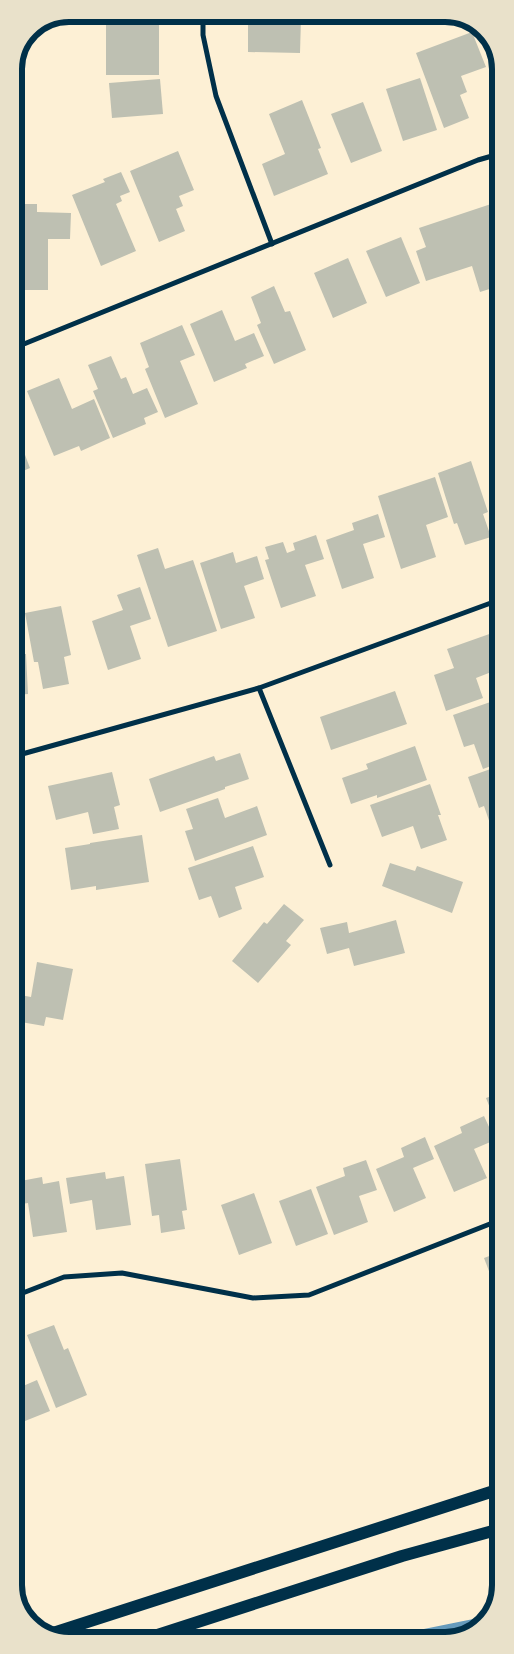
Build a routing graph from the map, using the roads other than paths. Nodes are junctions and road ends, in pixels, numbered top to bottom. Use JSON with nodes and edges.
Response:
{"nodes":[{"id":1,"x":203,"y":22,"type":"edge"},
{"id":2,"x":492,"y":156,"type":"edge"},
{"id":3,"x":272,"y":244,"type":"junction"},
{"id":4,"x":22,"y":345,"type":"edge"},
{"id":5,"x":492,"y":603,"type":"edge"},
{"id":6,"x":258,"y":688,"type":"junction"},
{"id":7,"x":22,"y":754,"type":"edge"},
{"id":8,"x":330,"y":866,"type":"dead end"},
{"id":9,"x":492,"y":1223,"type":"edge"},
{"id":10,"x":22,"y":1293,"type":"edge"},
{"id":11,"x":492,"y":1492,"type":"edge"},
{"id":12,"x":492,"y":1531,"type":"edge"},
{"id":13,"x":61,"y":1630,"type":"edge"},
{"id":14,"x":169,"y":1631,"type":"edge"}],
"edges":[{"from":1,"to":3,"type":"street"},
{"from":2,"to":3,"type":"street"},
{"from":3,"to":4,"type":"street"},
{"from":5,"to":6,"type":"street"},
{"from":6,"to":7,"type":"street"},
{"from":6,"to":8,"type":"street"},
{"from":9,"to":10,"type":"street"},
{"from":11,"to":13,"type":"main road"},
{"from":12,"to":14,"type":"main road"}]}
